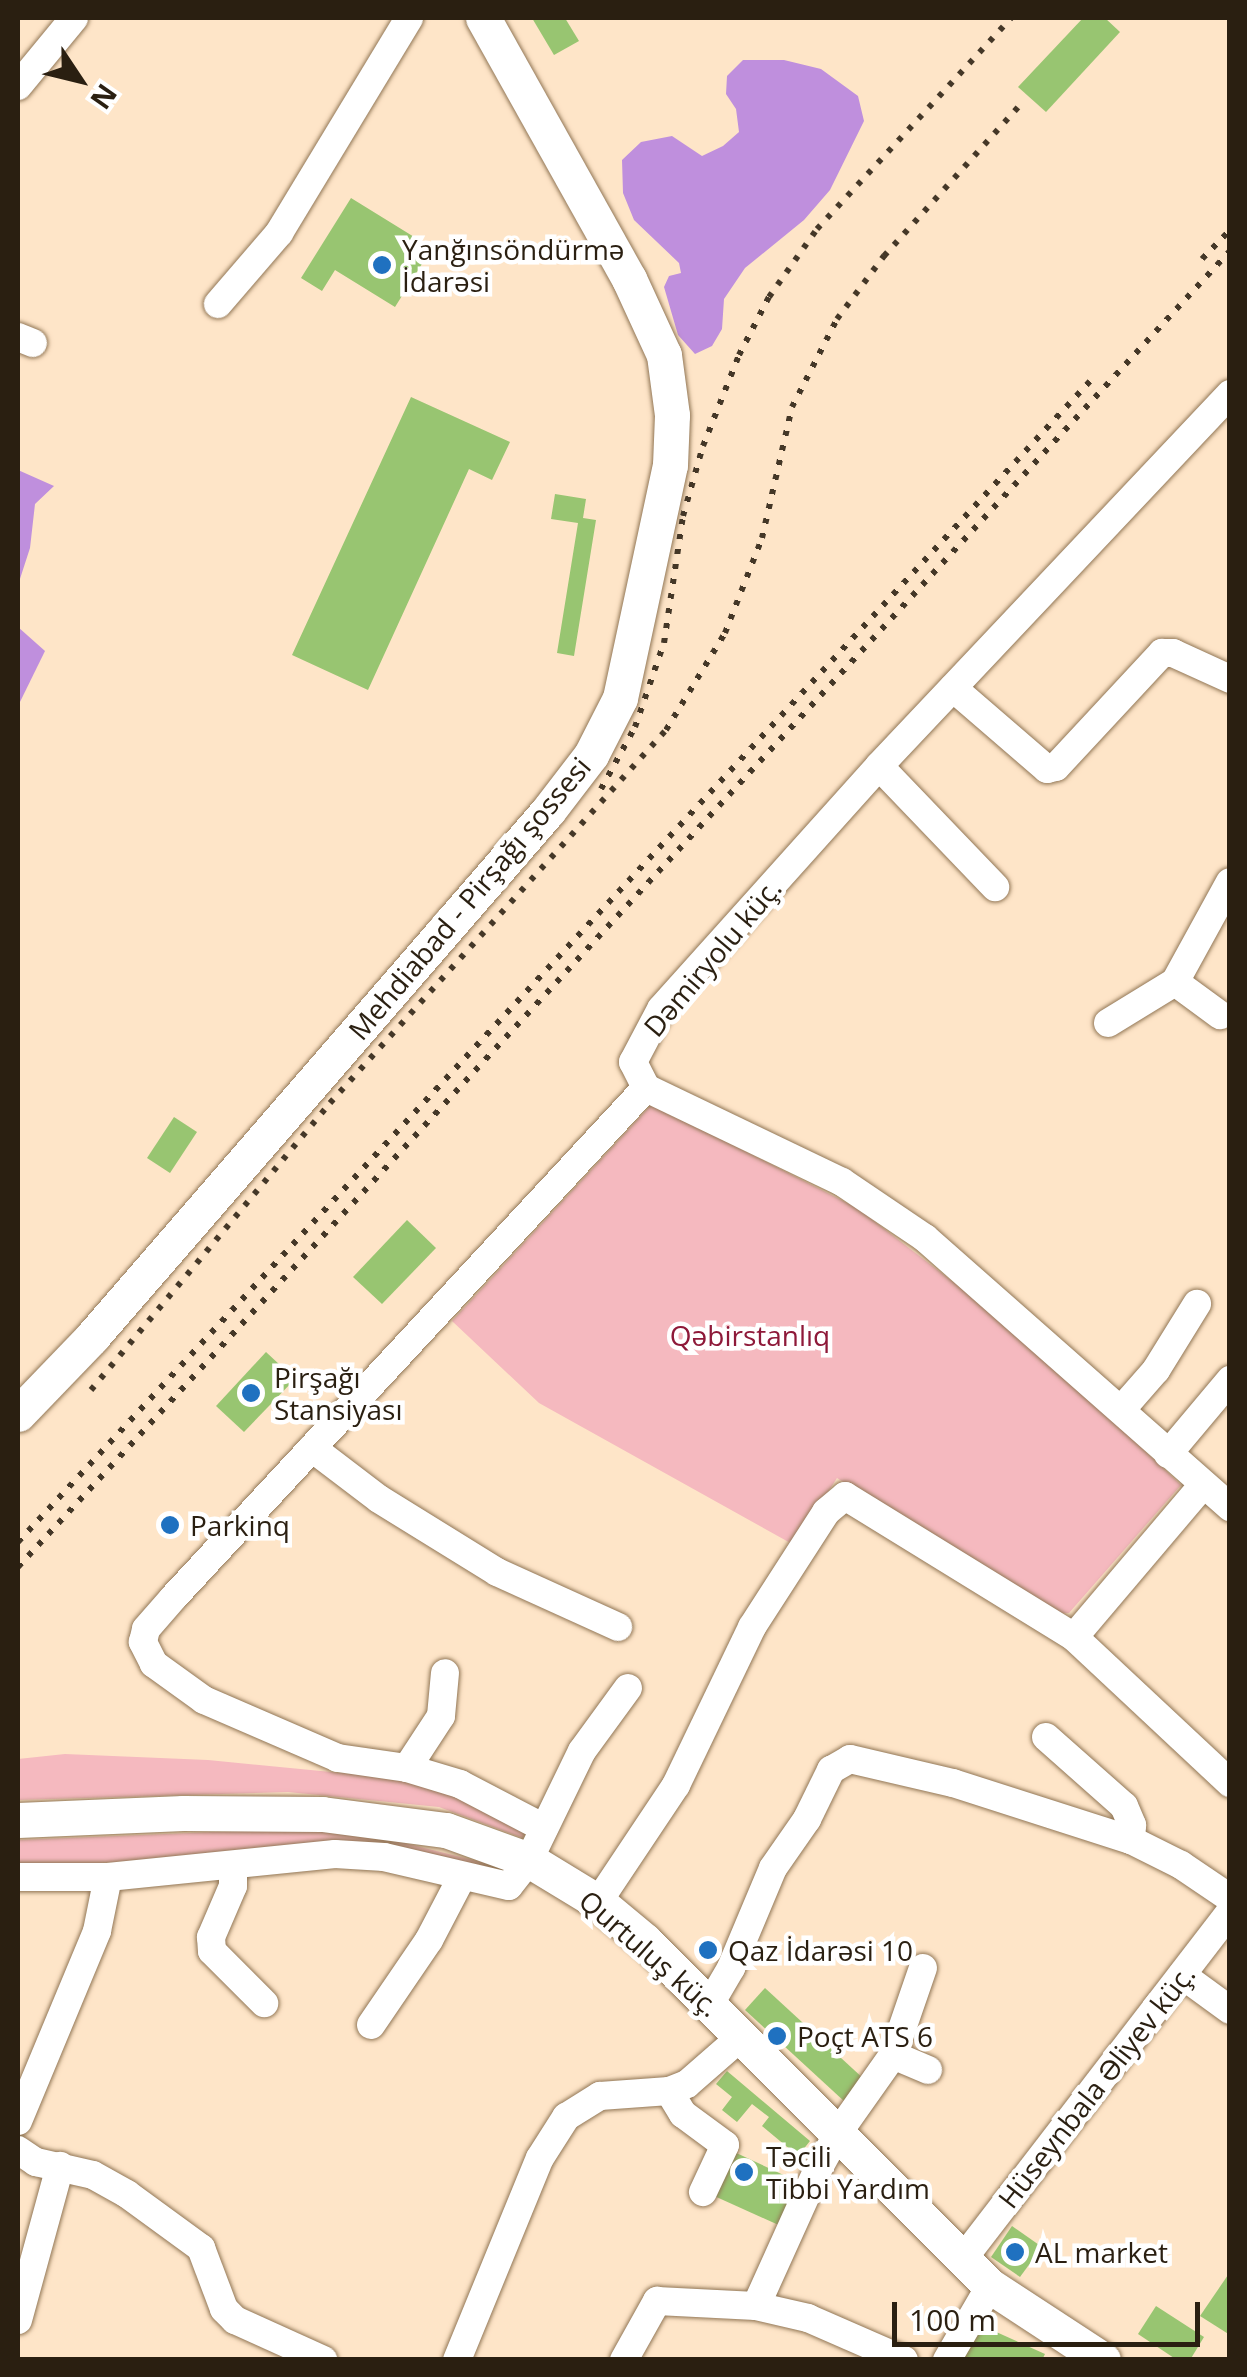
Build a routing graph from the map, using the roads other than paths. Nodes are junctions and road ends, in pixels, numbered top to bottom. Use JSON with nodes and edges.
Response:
{"nodes":[{"id":1,"x":74,"y":18,"type":"edge"},
{"id":2,"x":410,"y":18,"type":"edge"},
{"id":3,"x":483,"y":18,"type":"edge"},
{"id":4,"x":18,"y":86,"type":"edge"},
{"id":5,"x":218,"y":304,"type":"dead end"},
{"id":6,"x":1227,"y":402,"type":"edge"},
{"id":7,"x":1230,"y":679,"type":"edge"},
{"id":8,"x":953,"y":688,"type":"junction"},
{"id":9,"x":879,"y":766,"type":"junction"},
{"id":10,"x":1230,"y":882,"type":"edge"},
{"id":11,"x":995,"y":887,"type":"dead end"},
{"id":12,"x":1175,"y":982,"type":"junction"},
{"id":13,"x":1220,"y":1015,"type":"dead end"},
{"id":14,"x":1108,"y":1023,"type":"dead end"},
{"id":15,"x":646,"y":1088,"type":"junction"},
{"id":16,"x":1197,"y":1304,"type":"dead end"},
{"id":17,"x":1230,"y":1380,"type":"edge"},
{"id":18,"x":1121,"y":1410,"type":"junction"},
{"id":19,"x":18,"y":1414,"type":"edge"},
{"id":20,"x":312,"y":1448,"type":"junction"},
{"id":21,"x":1168,"y":1454,"type":"junction"},
{"id":22,"x":1203,"y":1485,"type":"junction"},
{"id":23,"x":1230,"y":1506,"type":"edge"},
{"id":24,"x":618,"y":1626,"type":"dead end"},
{"id":25,"x":1074,"y":1636,"type":"junction"},
{"id":26,"x":445,"y":1673,"type":"dead end"},
{"id":27,"x":628,"y":1688,"type":"dead end"},
{"id":28,"x":1046,"y":1737,"type":"dead end"},
{"id":29,"x":407,"y":1768,"type":"junction"},
{"id":30,"x":1230,"y":1783,"type":"edge"},
{"id":31,"x":18,"y":1820,"type":"edge"},
{"id":32,"x":544,"y":1828,"type":"junction"},
{"id":33,"x":1131,"y":1840,"type":"junction"},
{"id":34,"x":529,"y":1860,"type":"junction"},
{"id":35,"x":233,"y":1864,"type":"junction"},
{"id":36,"x":108,"y":1876,"type":"junction"},
{"id":37,"x":462,"y":1876,"type":"junction"},
{"id":38,"x":18,"y":1877,"type":"edge"},
{"id":39,"x":1230,"y":1898,"type":"edge"},
{"id":40,"x":598,"y":1902,"type":"junction"},
{"id":41,"x":1230,"y":1912,"type":"edge"},
{"id":42,"x":923,"y":1968,"type":"dead end"},
{"id":43,"x":1182,"y":1976,"type":"junction"},
{"id":44,"x":264,"y":2003,"type":"dead end"},
{"id":45,"x":710,"y":2004,"type":"junction"},
{"id":46,"x":1230,"y":2010,"type":"edge"},
{"id":47,"x":370,"y":2024,"type":"dead end"},
{"id":48,"x":742,"y":2036,"type":"junction"},
{"id":49,"x":892,"y":2055,"type":"junction"},
{"id":50,"x":928,"y":2070,"type":"dead end"},
{"id":51,"x":669,"y":2091,"type":"junction"},
{"id":52,"x":18,"y":2122,"type":"edge"},
{"id":53,"x":838,"y":2132,"type":"junction"},
{"id":54,"x":18,"y":2150,"type":"edge"},
{"id":55,"x":60,"y":2166,"type":"junction"},
{"id":56,"x":704,"y":2192,"type":"dead end"},
{"id":57,"x":962,"y":2260,"type":"junction"},
{"id":58,"x":990,"y":2286,"type":"junction"},
{"id":59,"x":756,"y":2306,"type":"junction"},
{"id":60,"x":18,"y":2320,"type":"edge"},
{"id":61,"x":314,"y":2358,"type":"edge"},
{"id":62,"x":457,"y":2360,"type":"edge"},
{"id":63,"x":624,"y":2360,"type":"edge"},
{"id":64,"x":904,"y":2360,"type":"edge"},
{"id":65,"x":947,"y":2360,"type":"edge"},
{"id":66,"x":1103,"y":2360,"type":"edge"}],
"edges":[{"from":1,"to":4,"type":"street"},
{"from":2,"to":5,"type":"street"},
{"from":3,"to":19,"type":"main road","name":"Mehdiabad - Pirşağı şossesi"},
{"from":6,"to":8,"type":"street","name":"Dəmiryolu küç."},
{"from":7,"to":8,"type":"street"},
{"from":8,"to":9,"type":"street","name":"Dəmiryolu küç."},
{"from":9,"to":11,"type":"street"},
{"from":9,"to":15,"type":"street","name":"Dəmiryolu küç."},
{"from":10,"to":12,"type":"street"},
{"from":12,"to":13,"type":"street"},
{"from":12,"to":14,"type":"street"},
{"from":15,"to":18,"type":"street"},
{"from":15,"to":20,"type":"street"},
{"from":16,"to":18,"type":"street"},
{"from":17,"to":21,"type":"street"},
{"from":18,"to":21,"type":"street"},
{"from":20,"to":24,"type":"street"},
{"from":20,"to":29,"type":"street"},
{"from":21,"to":22,"type":"street"},
{"from":22,"to":23,"type":"street"},
{"from":22,"to":25,"type":"street"},
{"from":25,"to":30,"type":"street"},
{"from":25,"to":40,"type":"street"},
{"from":26,"to":29,"type":"street"},
{"from":27,"to":32,"type":"street"},
{"from":28,"to":33,"type":"street"},
{"from":29,"to":32,"type":"street"},
{"from":31,"to":34,"type":"main road","name":"Qurtuluş küç."},
{"from":32,"to":34,"type":"street"},
{"from":33,"to":39,"type":"street"},
{"from":33,"to":45,"type":"street"},
{"from":34,"to":37,"type":"street"},
{"from":34,"to":40,"type":"main road","name":"Qurtuluş küç."},
{"from":35,"to":36,"type":"street"},
{"from":35,"to":37,"type":"street"},
{"from":35,"to":44,"type":"street"},
{"from":36,"to":38,"type":"street"},
{"from":36,"to":52,"type":"street"},
{"from":37,"to":47,"type":"street"},
{"from":40,"to":45,"type":"main road","name":"Qurtuluş küç."},
{"from":41,"to":43,"type":"street","name":"Hüseynbala Əliyev küç."},
{"from":42,"to":49,"type":"street"},
{"from":43,"to":46,"type":"street"},
{"from":43,"to":57,"type":"street","name":"Hüseynbala Əliyev küç."},
{"from":45,"to":48,"type":"main road","name":"Qurtuluş küç."},
{"from":48,"to":51,"type":"street"},
{"from":48,"to":53,"type":"main road","name":"Qurtuluş küç."},
{"from":49,"to":50,"type":"street"},
{"from":49,"to":53,"type":"street"},
{"from":51,"to":56,"type":"street"},
{"from":51,"to":62,"type":"street"},
{"from":53,"to":57,"type":"main road","name":"Qurtuluş küç."},
{"from":53,"to":59,"type":"street"},
{"from":54,"to":55,"type":"street"},
{"from":55,"to":60,"type":"street"},
{"from":55,"to":61,"type":"street"},
{"from":57,"to":58,"type":"main road","name":"Qurtuluş küç."},
{"from":58,"to":65,"type":"street"},
{"from":58,"to":66,"type":"main road","name":"Qurtuluş küç."},
{"from":59,"to":63,"type":"street"},
{"from":59,"to":64,"type":"street"}]}
